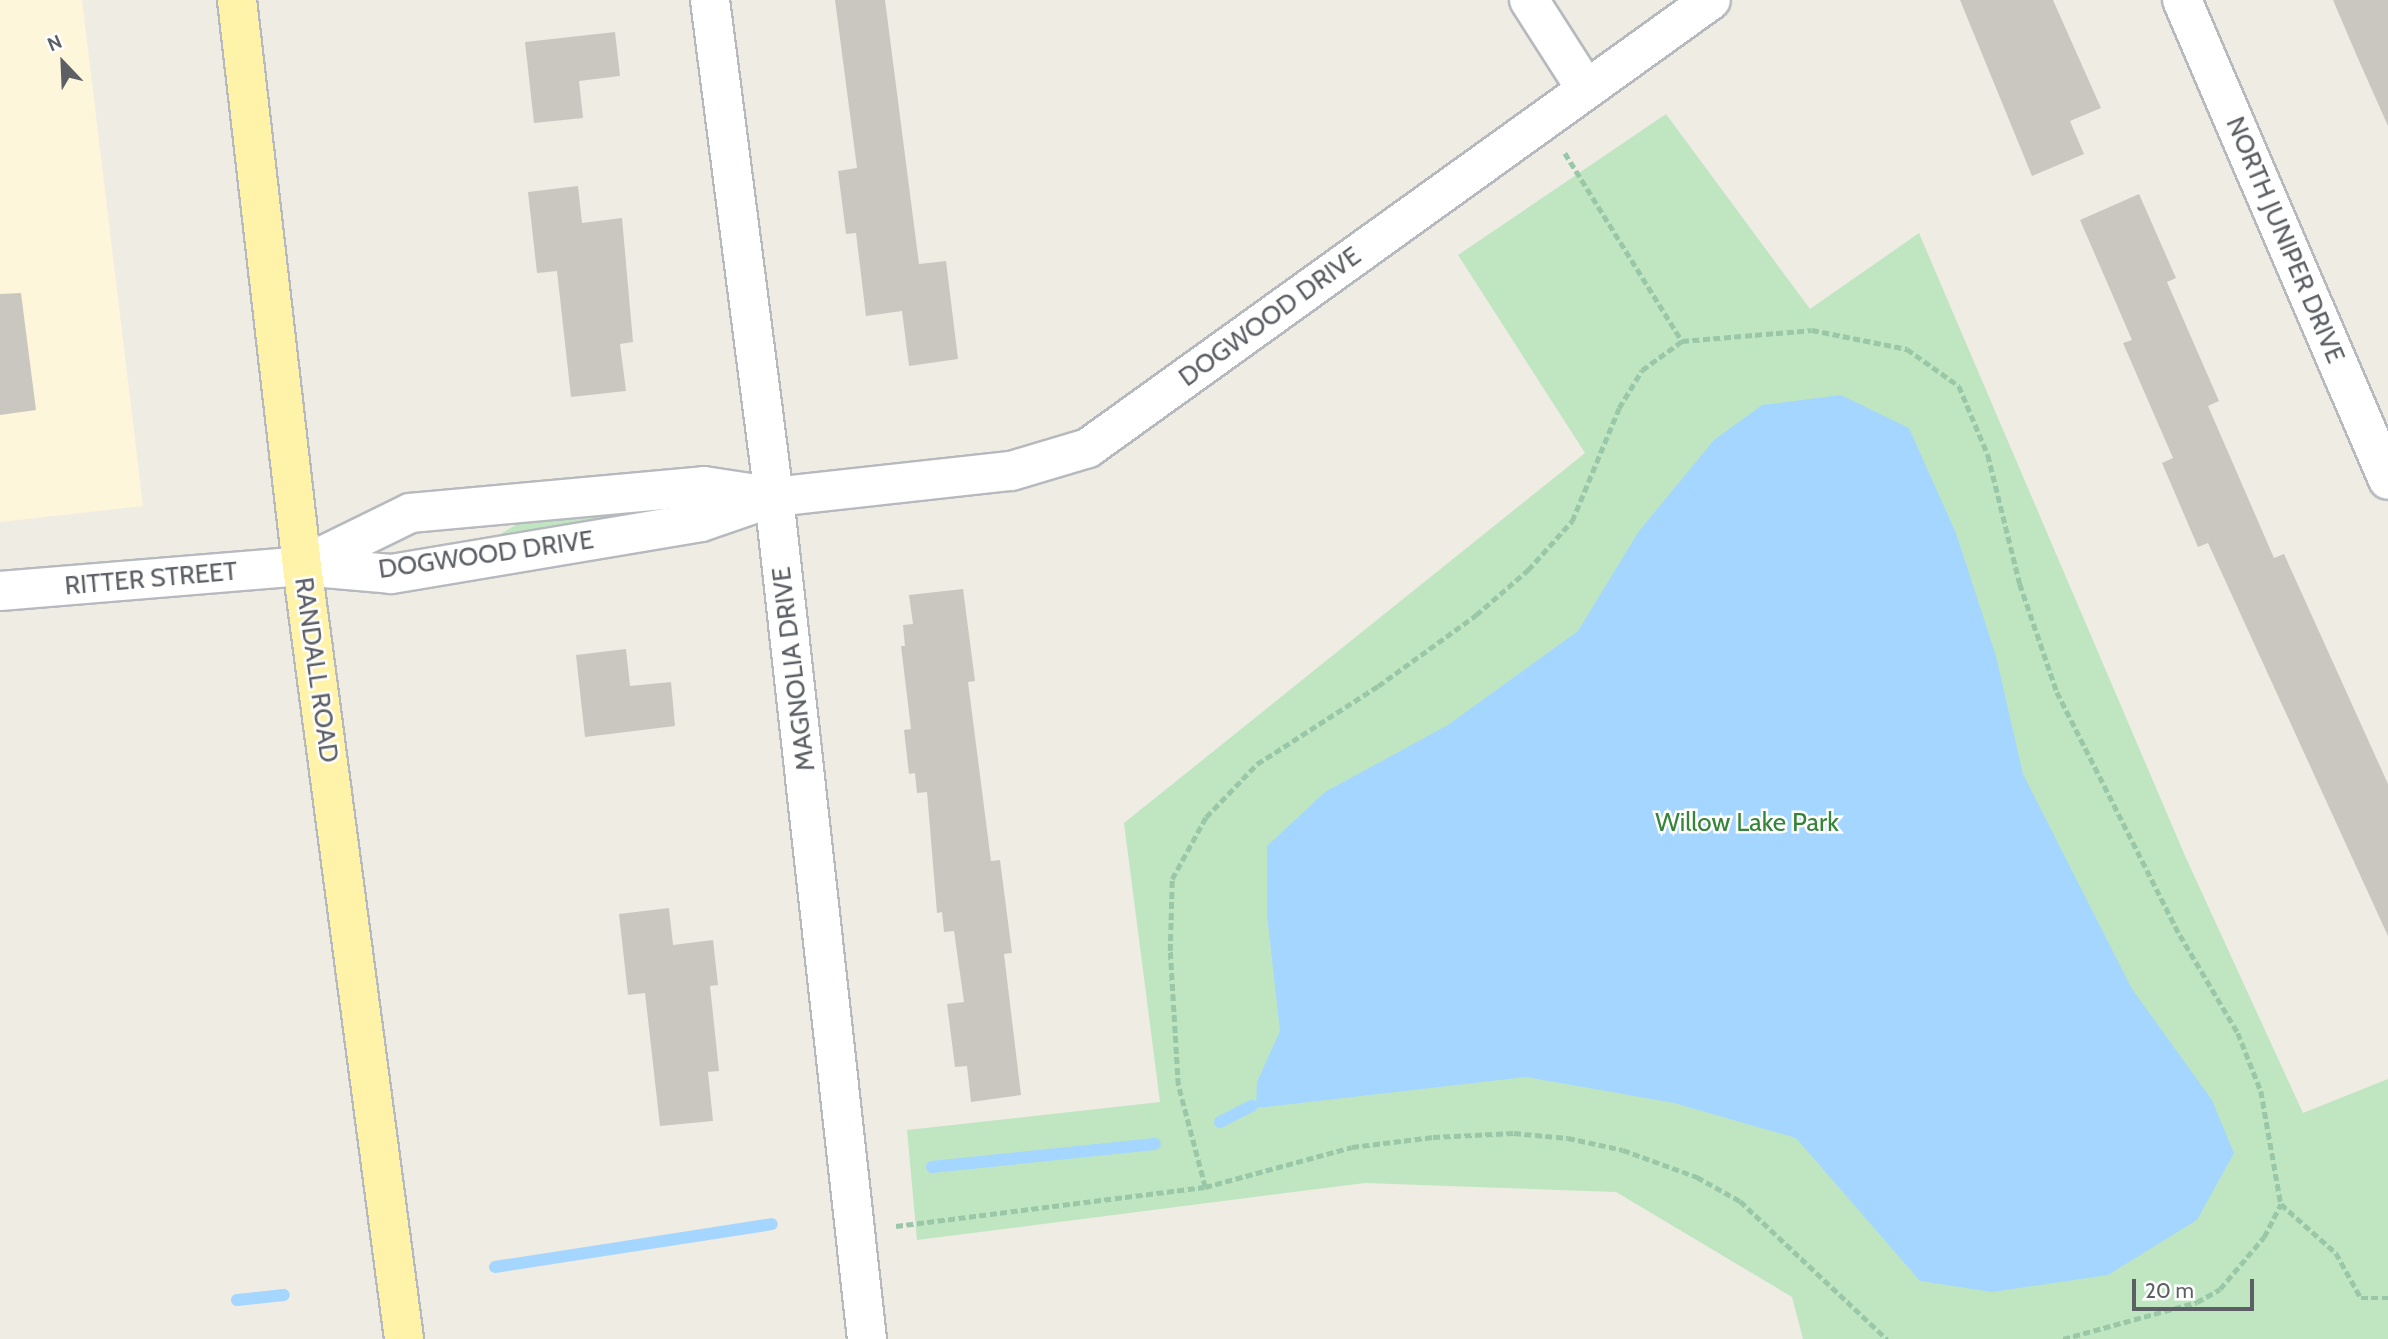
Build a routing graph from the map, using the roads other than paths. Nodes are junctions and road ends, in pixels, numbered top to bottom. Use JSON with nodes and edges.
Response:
{"nodes":[{"id":1,"x":237,"y":0,"type":"edge"},
{"id":2,"x":710,"y":0,"type":"edge"},
{"id":3,"x":1530,"y":0,"type":"edge"},
{"id":4,"x":1711,"y":0,"type":"edge"},
{"id":5,"x":2182,"y":0,"type":"edge"},
{"id":6,"x":1586,"y":89,"type":"junction"},
{"id":7,"x":2388,"y":480,"type":"edge"},
{"id":8,"x":774,"y":497,"type":"junction"},
{"id":9,"x":302,"y":566,"type":"junction"},
{"id":10,"x":0,"y":591,"type":"edge"},
{"id":11,"x":404,"y":1339,"type":"edge"},
{"id":12,"x":867,"y":1339,"type":"edge"}],
"edges":[{"from":1,"to":9,"type":"main road","name":"RANDALL ROAD"},
{"from":2,"to":8,"type":"street","name":"MAGNOLIA DRIVE"},
{"from":3,"to":6,"type":"street"},
{"from":4,"to":6,"type":"street","name":"DOGWOOD DRIVE"},
{"from":5,"to":7,"type":"street","name":"NORTH JUNIPER DRIVE"},
{"from":6,"to":8,"type":"street","name":"DOGWOOD DRIVE"},
{"from":8,"to":9,"type":"street","name":"DOGWOOD DRIVE"},
{"from":8,"to":9,"type":"street","name":"DOGWOOD DRIVE"},
{"from":8,"to":12,"type":"street","name":"MAGNOLIA DRIVE"},
{"from":9,"to":10,"type":"street","name":"RITTER STREET"},
{"from":9,"to":11,"type":"main road","name":"RANDALL ROAD"}]}
